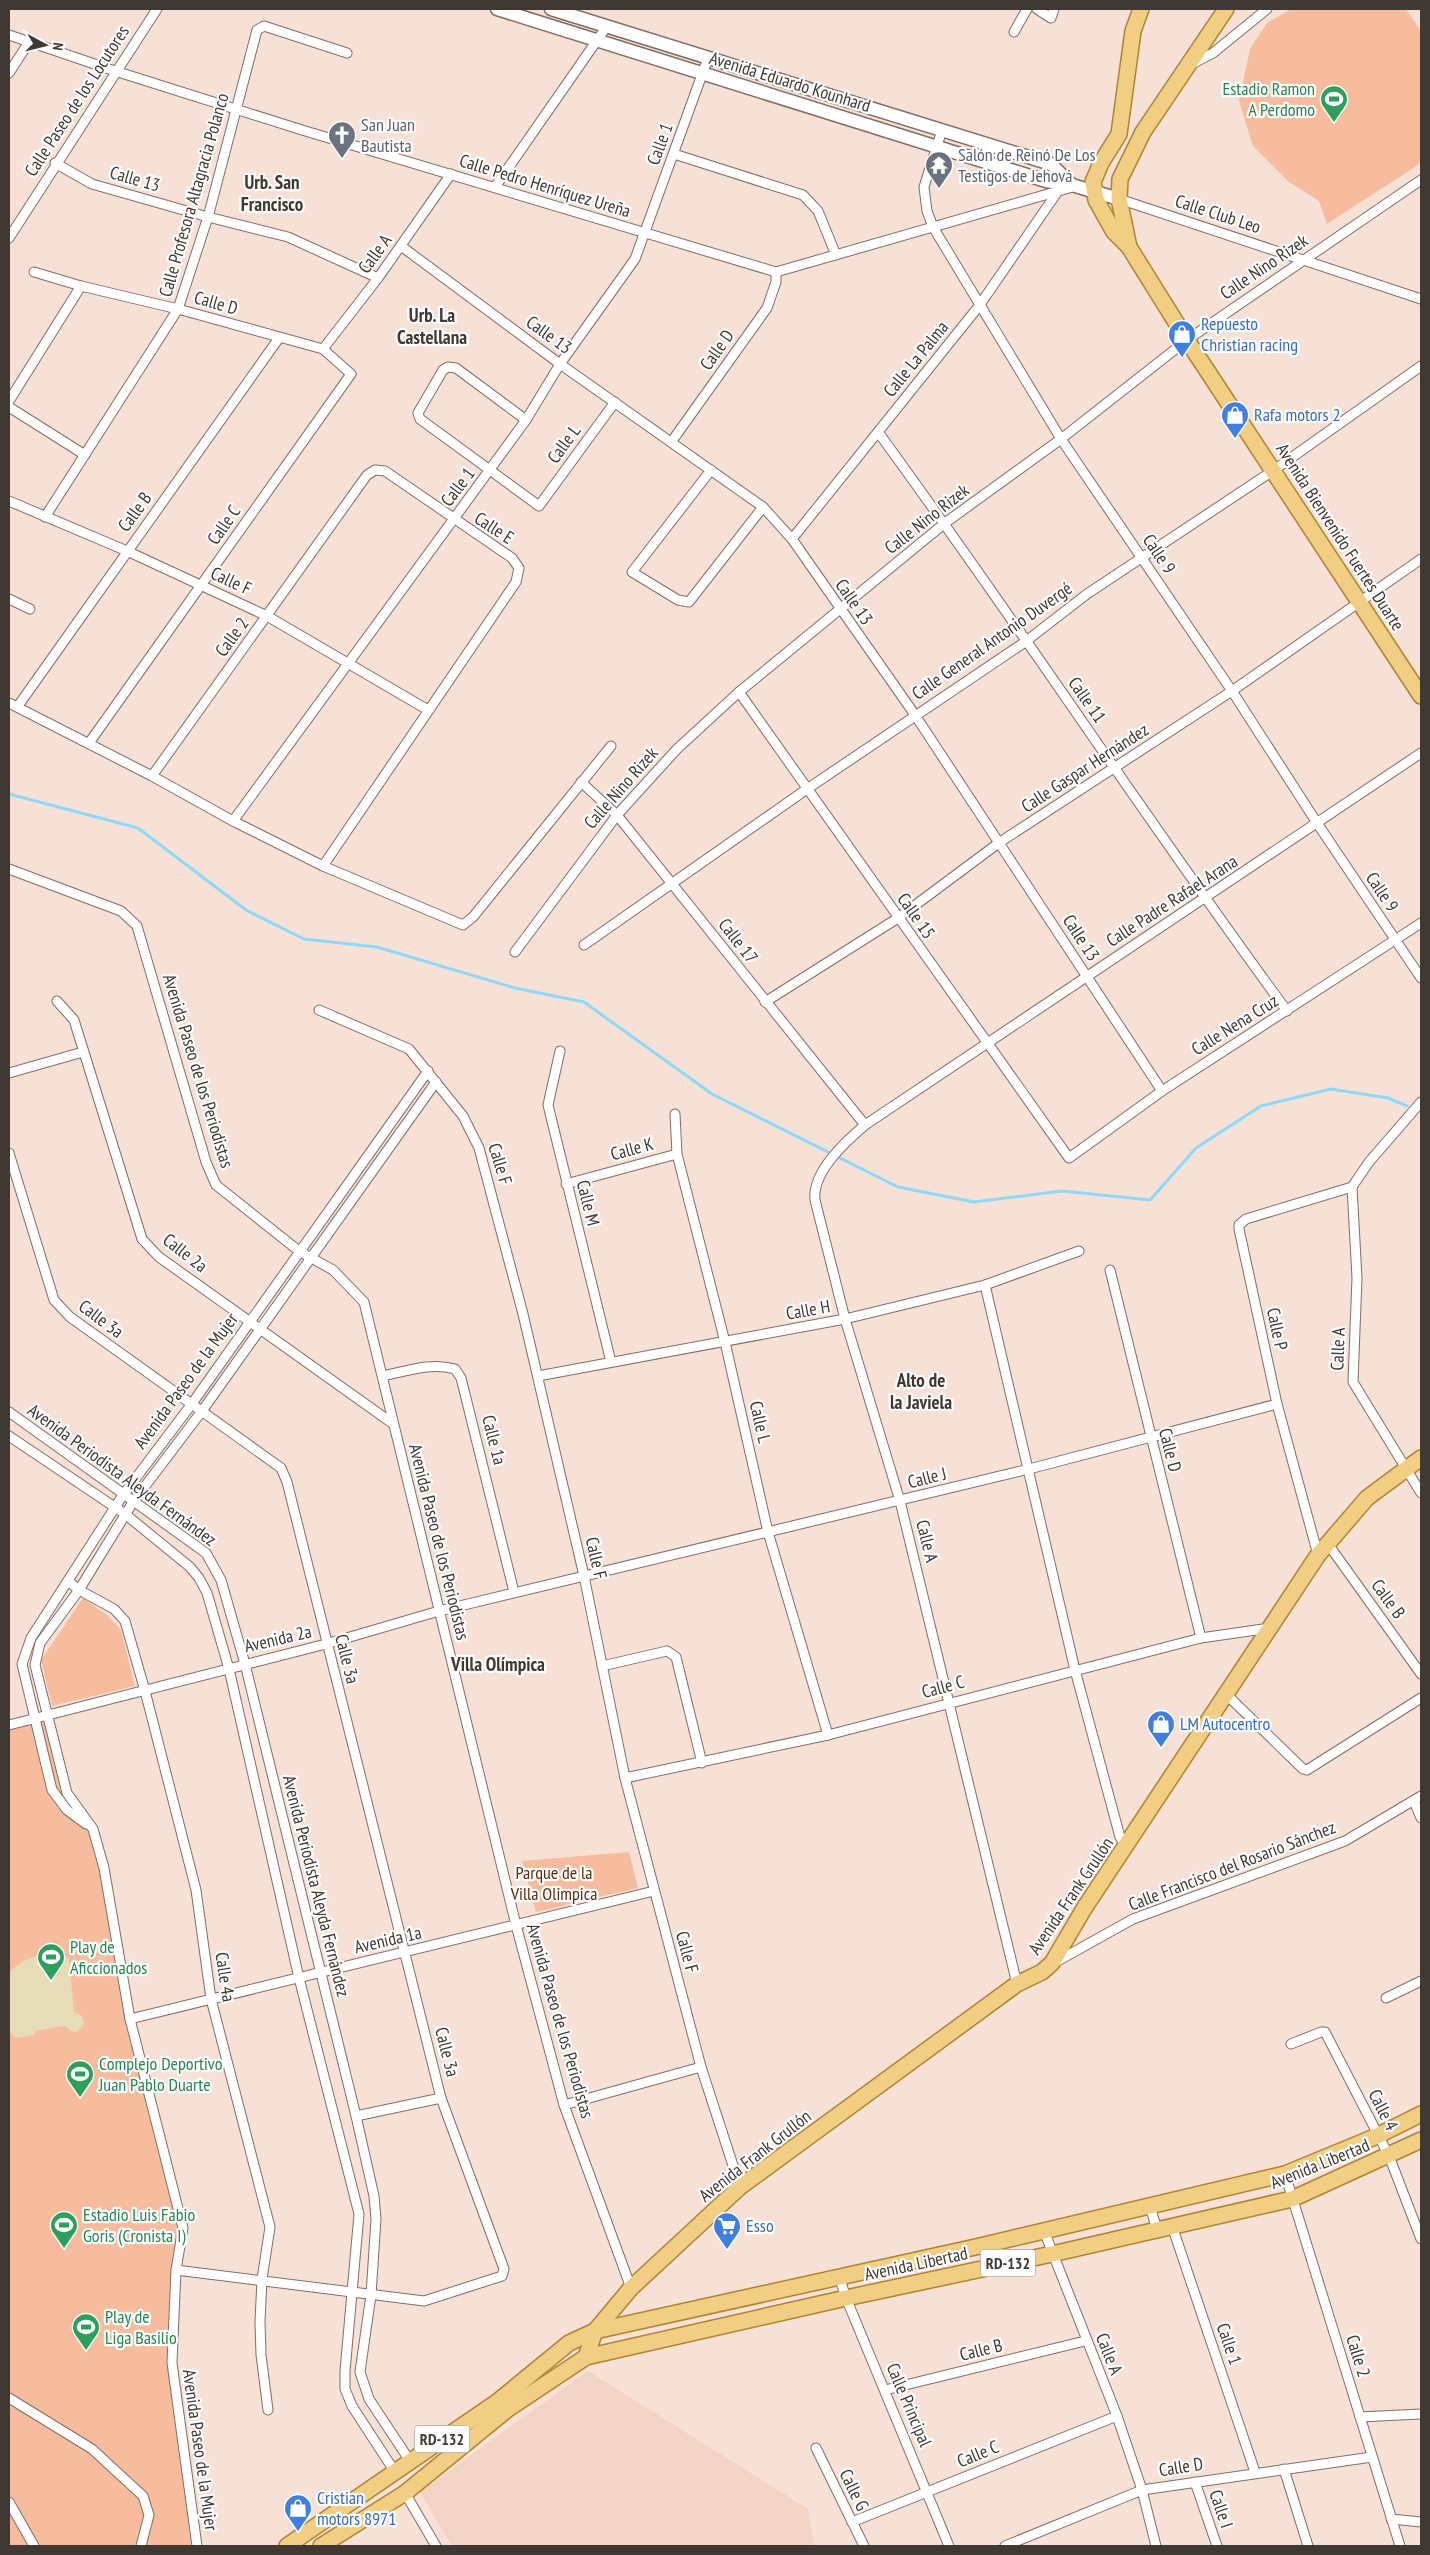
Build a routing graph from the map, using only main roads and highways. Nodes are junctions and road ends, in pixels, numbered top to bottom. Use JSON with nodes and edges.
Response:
{"nodes":[{"id":1,"x":1141,"y":9,"type":"edge"},
{"id":2,"x":1226,"y":9,"type":"edge"},
{"id":3,"x":1122,"y":122,"type":"junction"},
{"id":4,"x":1143,"y":132,"type":"junction"},
{"id":5,"x":1129,"y":248,"type":"junction"},
{"id":6,"x":1421,"y":696,"type":"edge"},
{"id":7,"x":1421,"y":1458,"type":"edge"},
{"id":8,"x":1421,"y":2114,"type":"edge"},
{"id":9,"x":1421,"y":2140,"type":"edge"},
{"id":10,"x":595,"y":2331,"type":"junction"},
{"id":11,"x":586,"y":2357,"type":"junction"},
{"id":12,"x":287,"y":2546,"type":"edge"},
{"id":13,"x":321,"y":2546,"type":"edge"}],
"edges":[{"from":1,"to":3,"type":"main road"},
{"from":2,"to":4,"type":"main road","name":"Avenida Bienvenido Fuertes Duarte"},
{"from":3,"to":4,"type":"main road"},
{"from":3,"to":5,"type":"main road","name":"Avenida Bienvenido Fuertes Duarte"},
{"from":4,"to":5,"type":"main road","name":"Avenida Bienvenido Fuertes Duarte"},
{"from":5,"to":6,"type":"main road","name":"Avenida Bienvenido Fuertes Duarte"},
{"from":7,"to":10,"type":"main road","name":"Avenida Frank Grullón"},
{"from":8,"to":10,"type":"main road","name":"Avenida Libertad","number":"RD-132"},
{"from":9,"to":11,"type":"main road","name":"Avenida Libertad","number":"RD-132"},
{"from":10,"to":11,"type":"main road","name":"Avenida Frank Grullón"},
{"from":10,"to":12,"type":"main road","number":"RD-132"},
{"from":11,"to":13,"type":"main road","number":"RD-132"}]}
